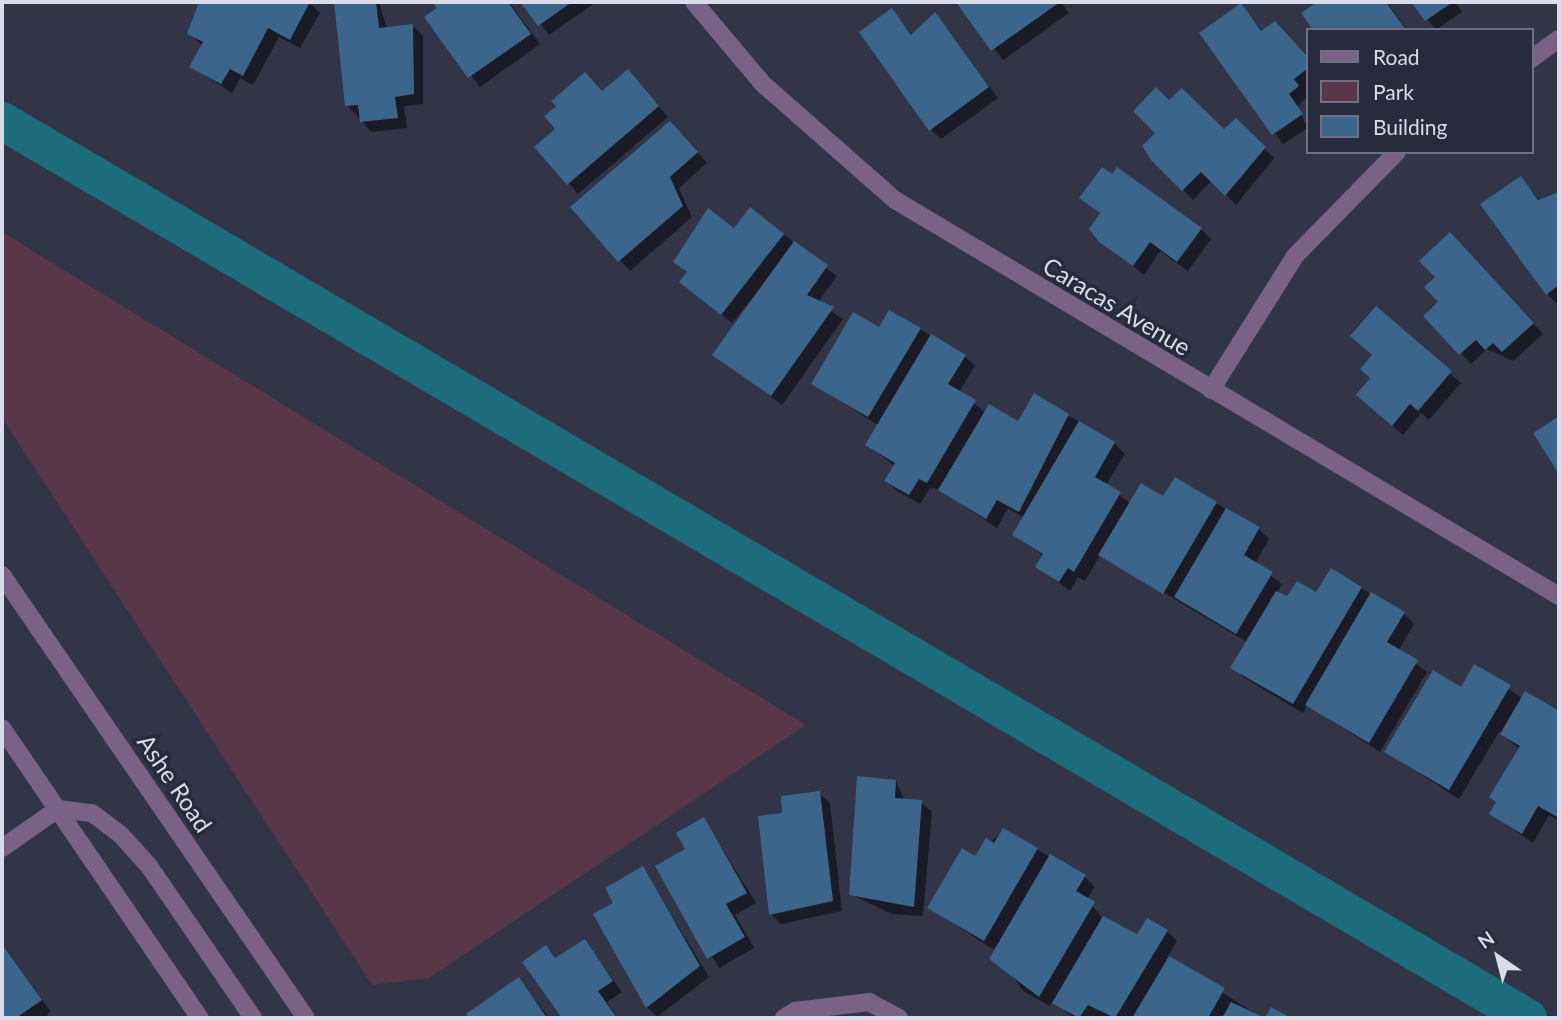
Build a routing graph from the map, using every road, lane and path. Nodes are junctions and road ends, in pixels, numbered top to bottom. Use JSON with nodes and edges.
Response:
{"nodes":[{"id":1,"x":694,"y":2,"type":"edge"},
{"id":2,"x":1559,"y":39,"type":"edge"},
{"id":3,"x":1533,"y":58,"type":"edge"},
{"id":4,"x":1395,"y":154,"type":"edge"},
{"id":5,"x":1211,"y":390,"type":"junction"},
{"id":6,"x":2,"y":575,"type":"edge"},
{"id":7,"x":1559,"y":596,"type":"edge"},
{"id":8,"x":2,"y":728,"type":"edge"},
{"id":9,"x":58,"y":809,"type":"junction"},
{"id":10,"x":2,"y":848,"type":"edge"},
{"id":11,"x":200,"y":1018,"type":"edge"},
{"id":12,"x":253,"y":1018,"type":"edge"},
{"id":13,"x":306,"y":1018,"type":"edge"},
{"id":14,"x":785,"y":1018,"type":"edge"},
{"id":15,"x":899,"y":1018,"type":"edge"}],
"edges":[{"from":1,"to":5,"type":"street","name":"Caracas Avenue"},
{"from":2,"to":3,"type":"street"},
{"from":4,"to":5,"type":"street"},
{"from":5,"to":7,"type":"street","name":"Caracas Avenue"},
{"from":6,"to":13,"type":"street","name":"Ashe Road"},
{"from":8,"to":9,"type":"street"},
{"from":9,"to":10,"type":"street"},
{"from":9,"to":11,"type":"street"},
{"from":9,"to":12,"type":"street"},
{"from":14,"to":15,"type":"street"}]}
